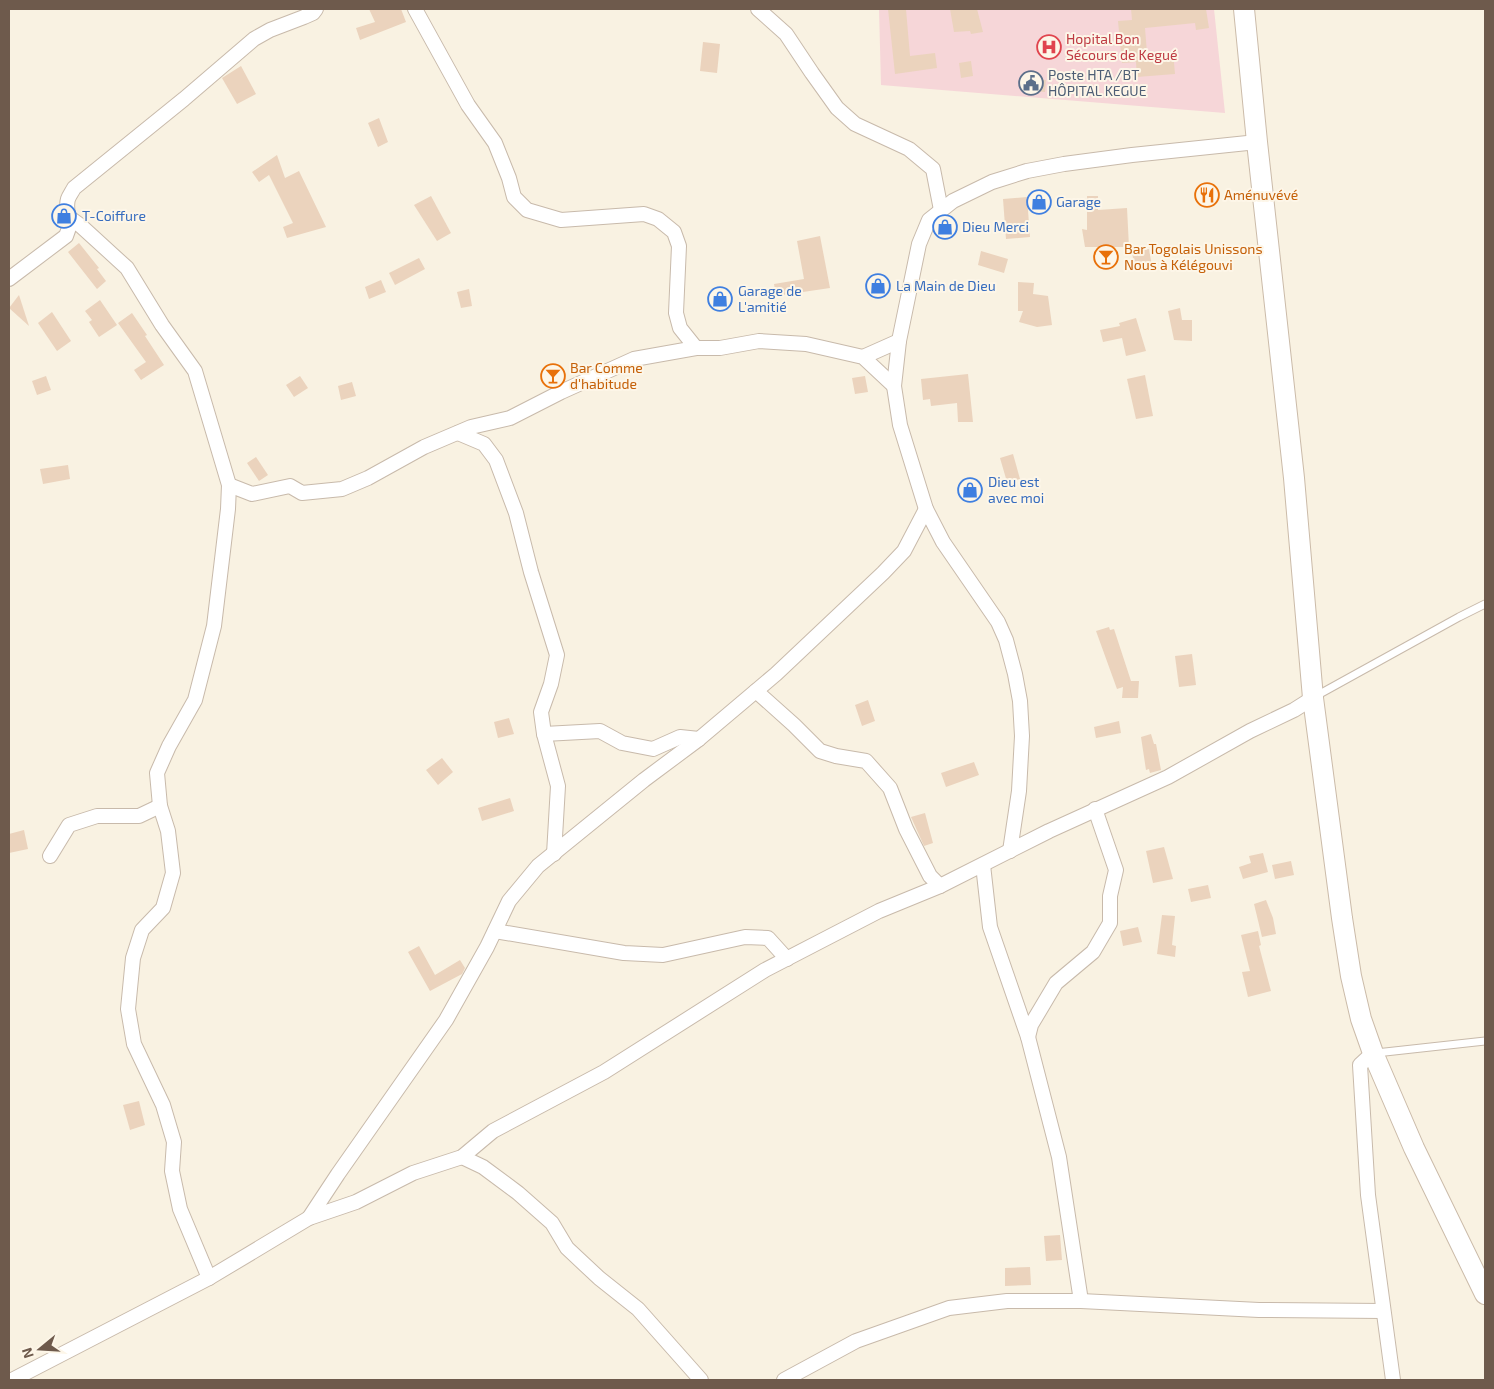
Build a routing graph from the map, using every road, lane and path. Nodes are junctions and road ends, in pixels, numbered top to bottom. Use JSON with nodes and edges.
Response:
{"nodes":[{"id":1,"x":316,"y":9,"type":"edge"},
{"id":2,"x":415,"y":9,"type":"edge"},
{"id":3,"x":758,"y":9,"type":"edge"},
{"id":4,"x":1244,"y":9,"type":"edge"},
{"id":5,"x":1257,"y":142,"type":"junction"},
{"id":6,"x":941,"y":210,"type":"junction"},
{"id":7,"x":70,"y":218,"type":"junction"},
{"id":8,"x":9,"y":279,"type":"edge"},
{"id":9,"x":898,"y":341,"type":"junction"},
{"id":10,"x":696,"y":348,"type":"junction"},
{"id":11,"x":863,"y":358,"type":"junction"},
{"id":12,"x":894,"y":386,"type":"junction"},
{"id":13,"x":458,"y":433,"type":"junction"},
{"id":14,"x":229,"y":485,"type":"junction"},
{"id":15,"x":926,"y":509,"type":"junction"},
{"id":16,"x":1485,"y":604,"type":"edge"},
{"id":17,"x":756,"y":691,"type":"junction"},
{"id":18,"x":1314,"y":698,"type":"junction"},
{"id":19,"x":544,"y":734,"type":"junction"},
{"id":20,"x":699,"y":739,"type":"junction"},
{"id":21,"x":160,"y":806,"type":"junction"},
{"id":22,"x":1095,"y":809,"type":"junction"},
{"id":23,"x":1010,"y":851,"type":"junction"},
{"id":24,"x":554,"y":854,"type":"junction"},
{"id":25,"x":50,"y":856,"type":"dead end"},
{"id":26,"x":983,"y":864,"type":"junction"},
{"id":27,"x":940,"y":886,"type":"junction"},
{"id":28,"x":495,"y":931,"type":"junction"},
{"id":29,"x":787,"y":959,"type":"junction"},
{"id":30,"x":1028,"y":1037,"type":"junction"},
{"id":31,"x":1485,"y":1041,"type":"edge"},
{"id":32,"x":1374,"y":1053,"type":"junction"},
{"id":33,"x":462,"y":1157,"type":"junction"},
{"id":34,"x":310,"y":1218,"type":"junction"},
{"id":35,"x":209,"y":1278,"type":"junction"},
{"id":36,"x":1485,"y":1294,"type":"edge"},
{"id":37,"x":1081,"y":1301,"type":"junction"},
{"id":38,"x":1383,"y":1311,"type":"junction"},
{"id":39,"x":12,"y":1380,"type":"edge"},
{"id":40,"x":701,"y":1380,"type":"edge"},
{"id":41,"x":784,"y":1380,"type":"edge"},
{"id":42,"x":1393,"y":1380,"type":"edge"}],
"edges":[{"from":1,"to":7,"type":"street"},
{"from":2,"to":10,"type":"street"},
{"from":3,"to":6,"type":"street"},
{"from":4,"to":5,"type":"main road"},
{"from":5,"to":6,"type":"street"},
{"from":5,"to":18,"type":"main road"},
{"from":6,"to":9,"type":"street"},
{"from":7,"to":8,"type":"street"},
{"from":7,"to":14,"type":"street"},
{"from":9,"to":11,"type":"street"},
{"from":9,"to":12,"type":"street"},
{"from":10,"to":11,"type":"street"},
{"from":10,"to":13,"type":"street"},
{"from":11,"to":12,"type":"street"},
{"from":12,"to":15,"type":"street"},
{"from":13,"to":14,"type":"street"},
{"from":13,"to":19,"type":"street"},
{"from":14,"to":21,"type":"street"},
{"from":15,"to":17,"type":"street"},
{"from":15,"to":23,"type":"street"},
{"from":16,"to":18,"type":"lane"},
{"from":17,"to":20,"type":"street"},
{"from":17,"to":27,"type":"street"},
{"from":18,"to":22,"type":"street"},
{"from":18,"to":32,"type":"main road"},
{"from":19,"to":20,"type":"street"},
{"from":19,"to":24,"type":"street"},
{"from":20,"to":24,"type":"street"},
{"from":21,"to":25,"type":"street"},
{"from":21,"to":35,"type":"street"},
{"from":22,"to":23,"type":"street"},
{"from":22,"to":30,"type":"street"},
{"from":23,"to":26,"type":"street"},
{"from":24,"to":28,"type":"street"},
{"from":26,"to":27,"type":"street"},
{"from":26,"to":30,"type":"street"},
{"from":27,"to":29,"type":"street"},
{"from":28,"to":29,"type":"street"},
{"from":28,"to":34,"type":"street"},
{"from":29,"to":33,"type":"street"},
{"from":30,"to":37,"type":"street"},
{"from":31,"to":32,"type":"lane"},
{"from":32,"to":36,"type":"main road"},
{"from":32,"to":38,"type":"street"},
{"from":33,"to":34,"type":"street"},
{"from":33,"to":40,"type":"street"},
{"from":34,"to":35,"type":"street"},
{"from":35,"to":39,"type":"street"},
{"from":37,"to":38,"type":"street"},
{"from":37,"to":41,"type":"street"},
{"from":38,"to":42,"type":"street"}]}
